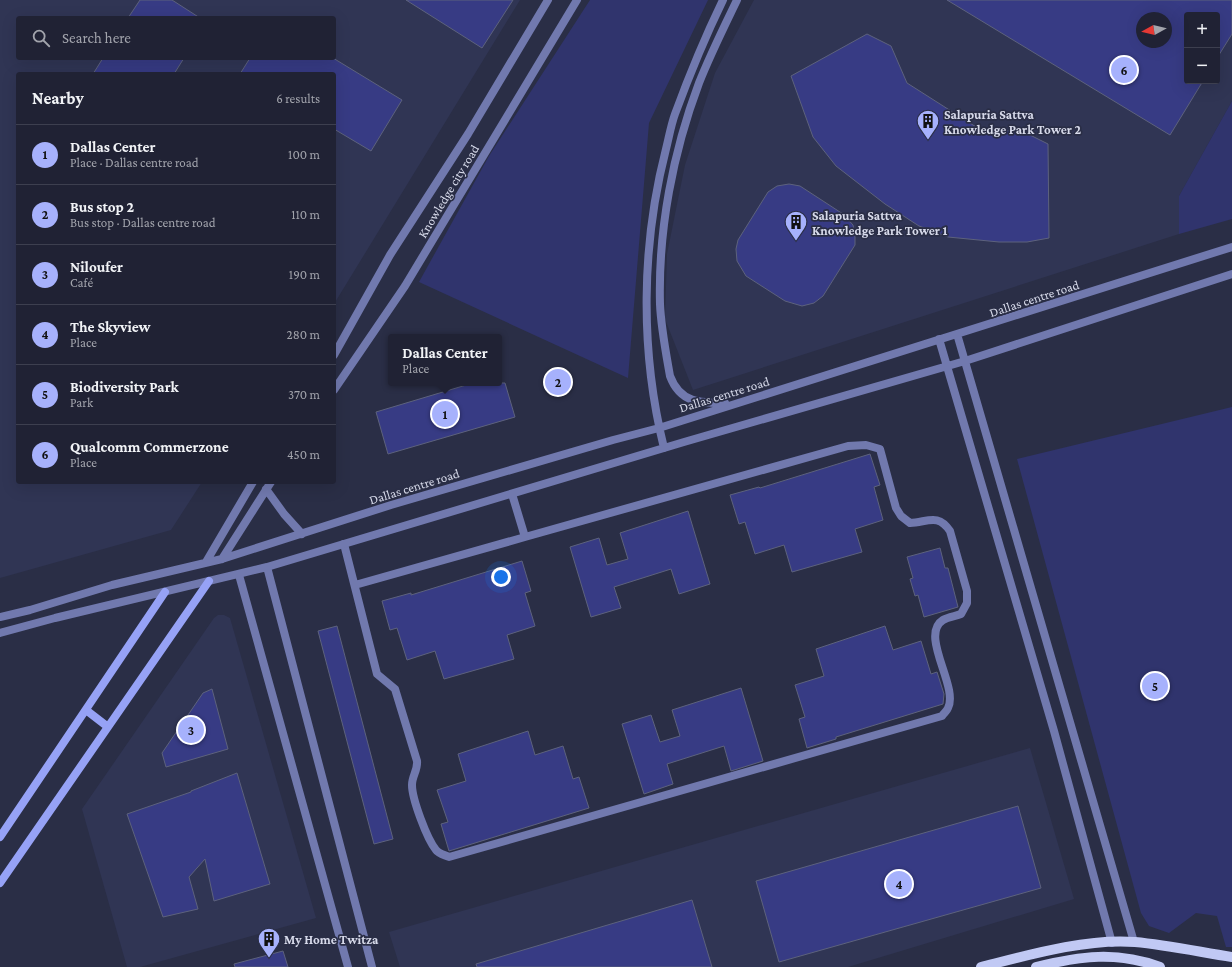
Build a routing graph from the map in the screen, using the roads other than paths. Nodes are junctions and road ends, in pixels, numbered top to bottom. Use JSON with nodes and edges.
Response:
{"nodes":[{"id":1,"x":548,"y":0,"type":"edge"},
{"id":2,"x":577,"y":0,"type":"edge"},
{"id":3,"x":723,"y":0,"type":"edge"},
{"id":4,"x":737,"y":0,"type":"edge"},
{"id":5,"x":1232,"y":248,"type":"edge"},
{"id":6,"x":1232,"y":274,"type":"edge"},
{"id":7,"x":957,"y":334,"type":"junction"},
{"id":8,"x":939,"y":339,"type":"junction"},
{"id":9,"x":336,"y":351,"type":"edge"},
{"id":10,"x":965,"y":360,"type":"junction"},
{"id":11,"x":947,"y":365,"type":"junction"},
{"id":12,"x":336,"y":387,"type":"edge"},
{"id":13,"x":732,"y":404,"type":"junction"},
{"id":14,"x":659,"y":428,"type":"junction"},
{"id":15,"x":664,"y":448,"type":"junction"},
{"id":16,"x":252,"y":484,"type":"edge"},
{"id":17,"x":269,"y":486,"type":"edge"},
{"id":18,"x":512,"y":494,"type":"junction"},
{"id":19,"x":302,"y":534,"type":"junction"},
{"id":20,"x":525,"y":537,"type":"junction"},
{"id":21,"x":344,"y":544,"type":"junction"},
{"id":22,"x":222,"y":559,"type":"junction"},
{"id":23,"x":206,"y":562,"type":"junction"},
{"id":24,"x":267,"y":567,"type":"junction"},
{"id":25,"x":239,"y":575,"type":"junction"},
{"id":26,"x":209,"y":581,"type":"junction"},
{"id":27,"x":355,"y":585,"type":"junction"},
{"id":28,"x":165,"y":592,"type":"junction"},
{"id":29,"x":0,"y":617,"type":"edge"},
{"id":30,"x":0,"y":633,"type":"edge"},
{"id":31,"x":86,"y":710,"type":"junction"},
{"id":32,"x":108,"y":727,"type":"junction"},
{"id":33,"x":0,"y":837,"type":"edge"},
{"id":34,"x":0,"y":883,"type":"edge"},
{"id":35,"x":1134,"y":942,"type":"junction"},
{"id":36,"x":1112,"y":943,"type":"junction"},
{"id":37,"x":1232,"y":957,"type":"edge"},
{"id":38,"x":348,"y":967,"type":"edge"},
{"id":39,"x":372,"y":967,"type":"edge"},
{"id":40,"x":981,"y":967,"type":"edge"},
{"id":41,"x":1036,"y":967,"type":"edge"},
{"id":42,"x":1160,"y":967,"type":"edge"}],
"edges":[{"from":1,"to":9,"type":"street","name":"Knowledge city road"},
{"from":2,"to":12,"type":"street","name":"Knowledge city road"},
{"from":3,"to":14,"type":"street"},
{"from":4,"to":13,"type":"street"},
{"from":5,"to":7,"type":"street","name":"Dallas centre road"},
{"from":6,"to":10,"type":"street"},
{"from":7,"to":8,"type":"street","name":"Dallas centre road"},
{"from":7,"to":10,"type":"street"},
{"from":8,"to":11,"type":"street"},
{"from":8,"to":13,"type":"street","name":"Dallas centre road"},
{"from":10,"to":11,"type":"street"},
{"from":10,"to":35,"type":"street"},
{"from":11,"to":15,"type":"street"},
{"from":11,"to":36,"type":"street"},
{"from":13,"to":14,"type":"street","name":"Dallas centre road"},
{"from":14,"to":15,"type":"street"},
{"from":14,"to":19,"type":"street","name":"Dallas centre road"},
{"from":15,"to":18,"type":"street"},
{"from":16,"to":23,"type":"street"},
{"from":17,"to":19,"type":"street"},
{"from":17,"to":22,"type":"street"},
{"from":18,"to":20,"type":"street"},
{"from":18,"to":21,"type":"street"},
{"from":19,"to":22,"type":"street","name":"Dallas centre road"},
{"from":20,"to":27,"type":"street"},
{"from":20,"to":27,"type":"street"},
{"from":21,"to":24,"type":"street"},
{"from":21,"to":27,"type":"street"},
{"from":22,"to":23,"type":"street","name":"Dallas centre road"},
{"from":23,"to":29,"type":"street","name":"Dallas centre road"},
{"from":24,"to":25,"type":"street"},
{"from":24,"to":39,"type":"street"},
{"from":25,"to":26,"type":"street"},
{"from":25,"to":38,"type":"street"},
{"from":26,"to":28,"type":"street"},
{"from":26,"to":32,"type":"main road"},
{"from":28,"to":30,"type":"street"},
{"from":28,"to":31,"type":"main road"},
{"from":31,"to":32,"type":"main road"},
{"from":31,"to":33,"type":"main road"},
{"from":32,"to":34,"type":"main road"},
{"from":35,"to":36,"type":"main road"},
{"from":35,"to":37,"type":"main road"},
{"from":36,"to":40,"type":"main road"},
{"from":41,"to":42,"type":"main road"}]}
